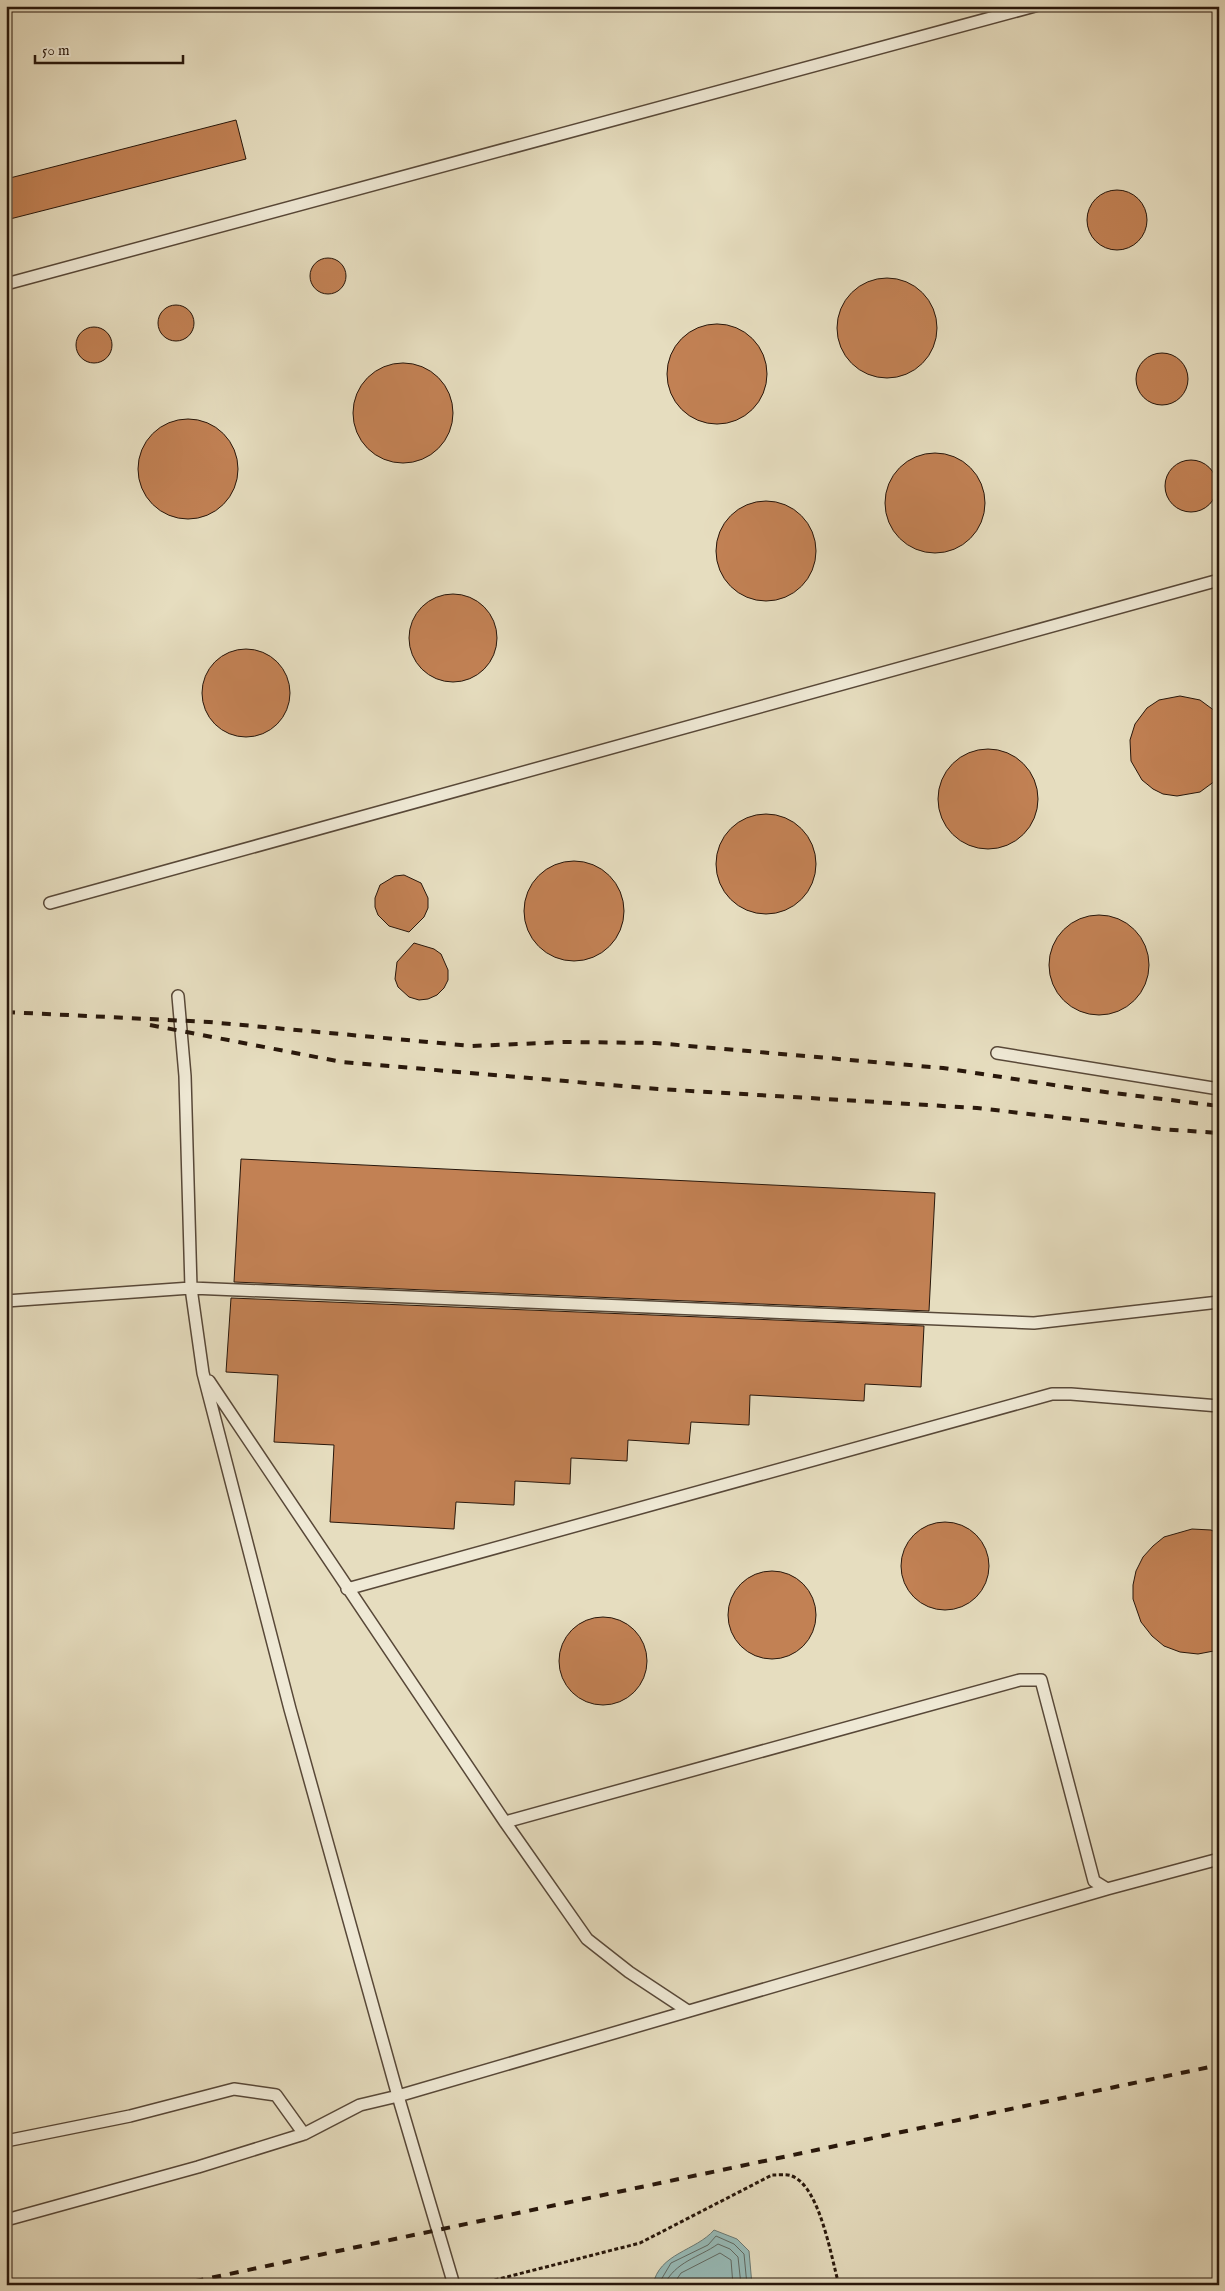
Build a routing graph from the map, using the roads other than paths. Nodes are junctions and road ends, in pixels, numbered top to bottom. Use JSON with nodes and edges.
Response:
{"nodes":[{"id":1,"x":1035,"y":6,"type":"edge"},
{"id":2,"x":6,"y":284,"type":"edge"},
{"id":3,"x":1219,"y":580,"type":"edge"},
{"id":4,"x":50,"y":903,"type":"dead end"},
{"id":5,"x":178,"y":996,"type":"dead end"},
{"id":6,"x":997,"y":1053,"type":"dead end"},
{"id":7,"x":1219,"y":1088,"type":"edge"},
{"id":8,"x":191,"y":1288,"type":"junction"},
{"id":9,"x":6,"y":1301,"type":"edge"},
{"id":10,"x":1219,"y":1302,"type":"edge"},
{"id":11,"x":203,"y":1373,"type":"junction"},
{"id":12,"x":1219,"y":1406,"type":"edge"},
{"id":13,"x":347,"y":1589,"type":"junction"},
{"id":14,"x":505,"y":1822,"type":"junction"},
{"id":15,"x":1219,"y":1859,"type":"edge"},
{"id":16,"x":1107,"y":1889,"type":"junction"},
{"id":17,"x":688,"y":2011,"type":"junction"},
{"id":18,"x":398,"y":2096,"type":"junction"},
{"id":19,"x":304,"y":2134,"type":"junction"},
{"id":20,"x":6,"y":2141,"type":"edge"},
{"id":21,"x":6,"y":2220,"type":"edge"},
{"id":22,"x":454,"y":2285,"type":"edge"}],
"edges":[{"from":1,"to":2,"type":"lane"},
{"from":3,"to":4,"type":"lane"},
{"from":5,"to":8,"type":"lane"},
{"from":6,"to":7,"type":"lane"},
{"from":8,"to":9,"type":"lane"},
{"from":8,"to":10,"type":"lane"},
{"from":8,"to":11,"type":"lane"},
{"from":11,"to":13,"type":"lane"},
{"from":11,"to":18,"type":"lane"},
{"from":12,"to":13,"type":"lane"},
{"from":13,"to":14,"type":"lane"},
{"from":14,"to":16,"type":"lane"},
{"from":14,"to":17,"type":"lane"},
{"from":15,"to":16,"type":"lane"},
{"from":16,"to":17,"type":"lane"},
{"from":17,"to":18,"type":"lane"},
{"from":18,"to":19,"type":"lane"},
{"from":18,"to":22,"type":"lane"},
{"from":19,"to":20,"type":"lane"},
{"from":19,"to":21,"type":"lane"}]}
